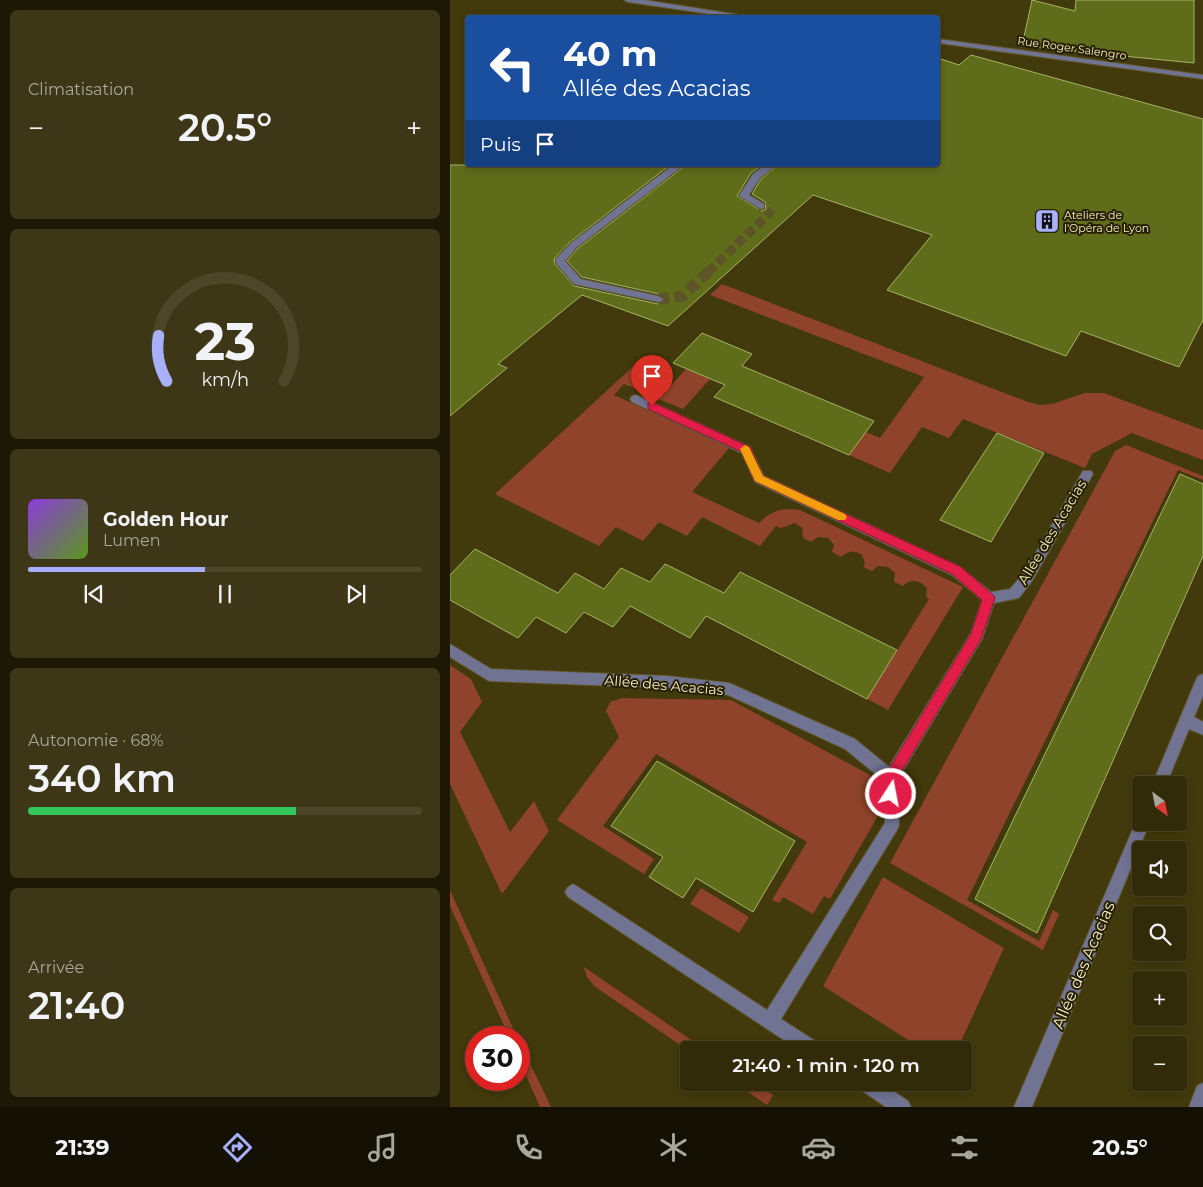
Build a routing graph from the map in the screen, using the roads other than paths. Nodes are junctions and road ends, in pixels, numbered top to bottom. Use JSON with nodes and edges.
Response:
{"nodes":[{"id":1,"x":628,"y":0,"type":"edge"},
{"id":2,"x":735,"y":15,"type":"edge"},
{"id":3,"x":940,"y":41,"type":"edge"},
{"id":4,"x":1203,"y":77,"type":"edge"},
{"id":5,"x":676,"y":167,"type":"edge"},
{"id":6,"x":769,"y":167,"type":"edge"},
{"id":7,"x":761,"y":206,"type":"dead end"},
{"id":8,"x":658,"y":298,"type":"tunnel mouth"},
{"id":9,"x":636,"y":399,"type":"dead end"},
{"id":10,"x":1087,"y":474,"type":"dead end"},
{"id":11,"x":989,"y":598,"type":"junction"},
{"id":12,"x":450,"y":650,"type":"edge"},
{"id":13,"x":1203,"y":680,"type":"edge"},
{"id":14,"x":1186,"y":720,"type":"junction"},
{"id":15,"x":1203,"y":728,"type":"edge"},
{"id":16,"x":1163,"y":776,"type":"edge"},
{"id":17,"x":891,"y":778,"type":"junction"},
{"id":18,"x":1139,"y":831,"type":"edge"},
{"id":19,"x":573,"y":892,"type":"dead end"},
{"id":20,"x":770,"y":1021,"type":"junction"},
{"id":21,"x":800,"y":1041,"type":"edge"},
{"id":22,"x":878,"y":1091,"type":"edge"},
{"id":23,"x":1203,"y":1092,"type":"edge"},
{"id":24,"x":902,"y":1107,"type":"edge"},
{"id":25,"x":1023,"y":1107,"type":"edge"},
{"id":26,"x":1198,"y":1107,"type":"edge"}],
"edges":[{"from":1,"to":2,"type":"street"},
{"from":3,"to":4,"type":"street","name":"Rue Roger Salengro"},
{"from":5,"to":8,"type":"street"},
{"from":6,"to":7,"type":"street"},
{"from":9,"to":11,"type":"street"},
{"from":10,"to":11,"type":"street","name":"Allée des Acacias"},
{"from":11,"to":17,"type":"street"},
{"from":12,"to":17,"type":"street","name":"Allée des Acacias"},
{"from":13,"to":14,"type":"street"},
{"from":14,"to":15,"type":"street"},
{"from":14,"to":16,"type":"street"},
{"from":17,"to":20,"type":"street"},
{"from":18,"to":25,"type":"street","name":"Allée des Acacias"},
{"from":19,"to":20,"type":"street"},
{"from":20,"to":21,"type":"street"},
{"from":22,"to":24,"type":"street"},
{"from":23,"to":26,"type":"street"}]}
